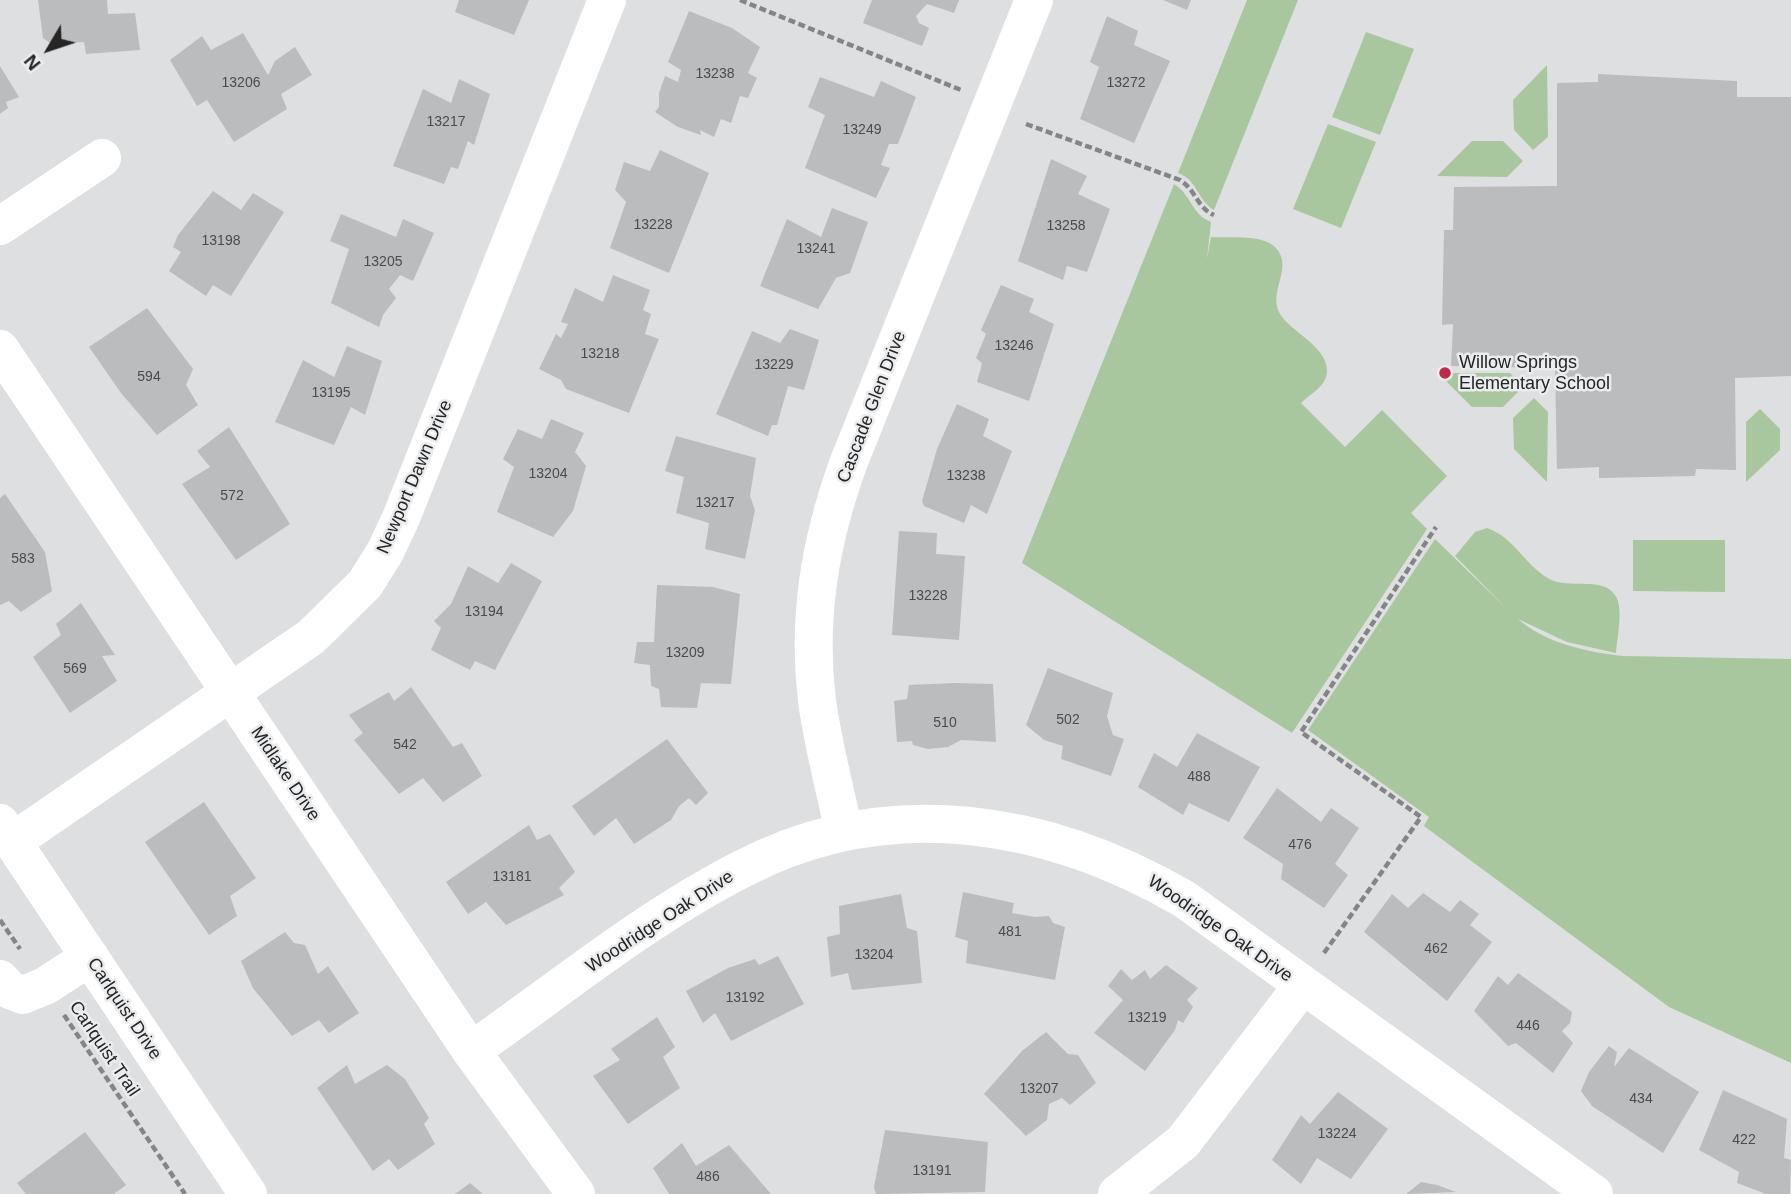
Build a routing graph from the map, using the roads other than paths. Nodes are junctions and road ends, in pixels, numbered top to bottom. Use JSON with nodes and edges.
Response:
{"nodes":[{"id":1,"x":607,"y":0,"type":"edge"},
{"id":2,"x":1034,"y":0,"type":"edge"},
{"id":3,"x":102,"y":158,"type":"dead end"},
{"id":4,"x":0,"y":226,"type":"edge"},
{"id":5,"x":0,"y":349,"type":"edge"},
{"id":6,"x":230,"y":693,"type":"junction"},
{"id":7,"x":6,"y":832,"type":"edge"},
{"id":8,"x":844,"y":832,"type":"junction"},
{"id":9,"x":90,"y":957,"type":"junction"},
{"id":10,"x":0,"y":979,"type":"edge"},
{"id":11,"x":1302,"y":986,"type":"junction"},
{"id":12,"x":471,"y":1051,"type":"junction"},
{"id":13,"x":248,"y":1194,"type":"edge"},
{"id":14,"x":576,"y":1194,"type":"edge"},
{"id":15,"x":1117,"y":1194,"type":"edge"},
{"id":16,"x":1594,"y":1194,"type":"edge"}],
"edges":[{"from":1,"to":6,"type":"street","name":"Newport Dawn Drive"},
{"from":2,"to":8,"type":"street","name":"Cascade Glen Drive"},
{"from":3,"to":4,"type":"street"},
{"from":5,"to":6,"type":"street","name":"Midlake Drive"},
{"from":6,"to":7,"type":"street","name":"Newport Dawn Drive"},
{"from":6,"to":12,"type":"street","name":"Midlake Drive"},
{"from":7,"to":9,"type":"street","name":"Carlquist Drive"},
{"from":8,"to":11,"type":"street","name":"Woodridge Oak Drive"},
{"from":8,"to":12,"type":"street","name":"Woodridge Oak Drive"},
{"from":9,"to":10,"type":"street"},
{"from":9,"to":13,"type":"street","name":"Carlquist Drive"},
{"from":11,"to":15,"type":"street"},
{"from":11,"to":16,"type":"street","name":"Woodridge Oak Drive"},
{"from":12,"to":14,"type":"street","name":"Midlake Drive"}]}
